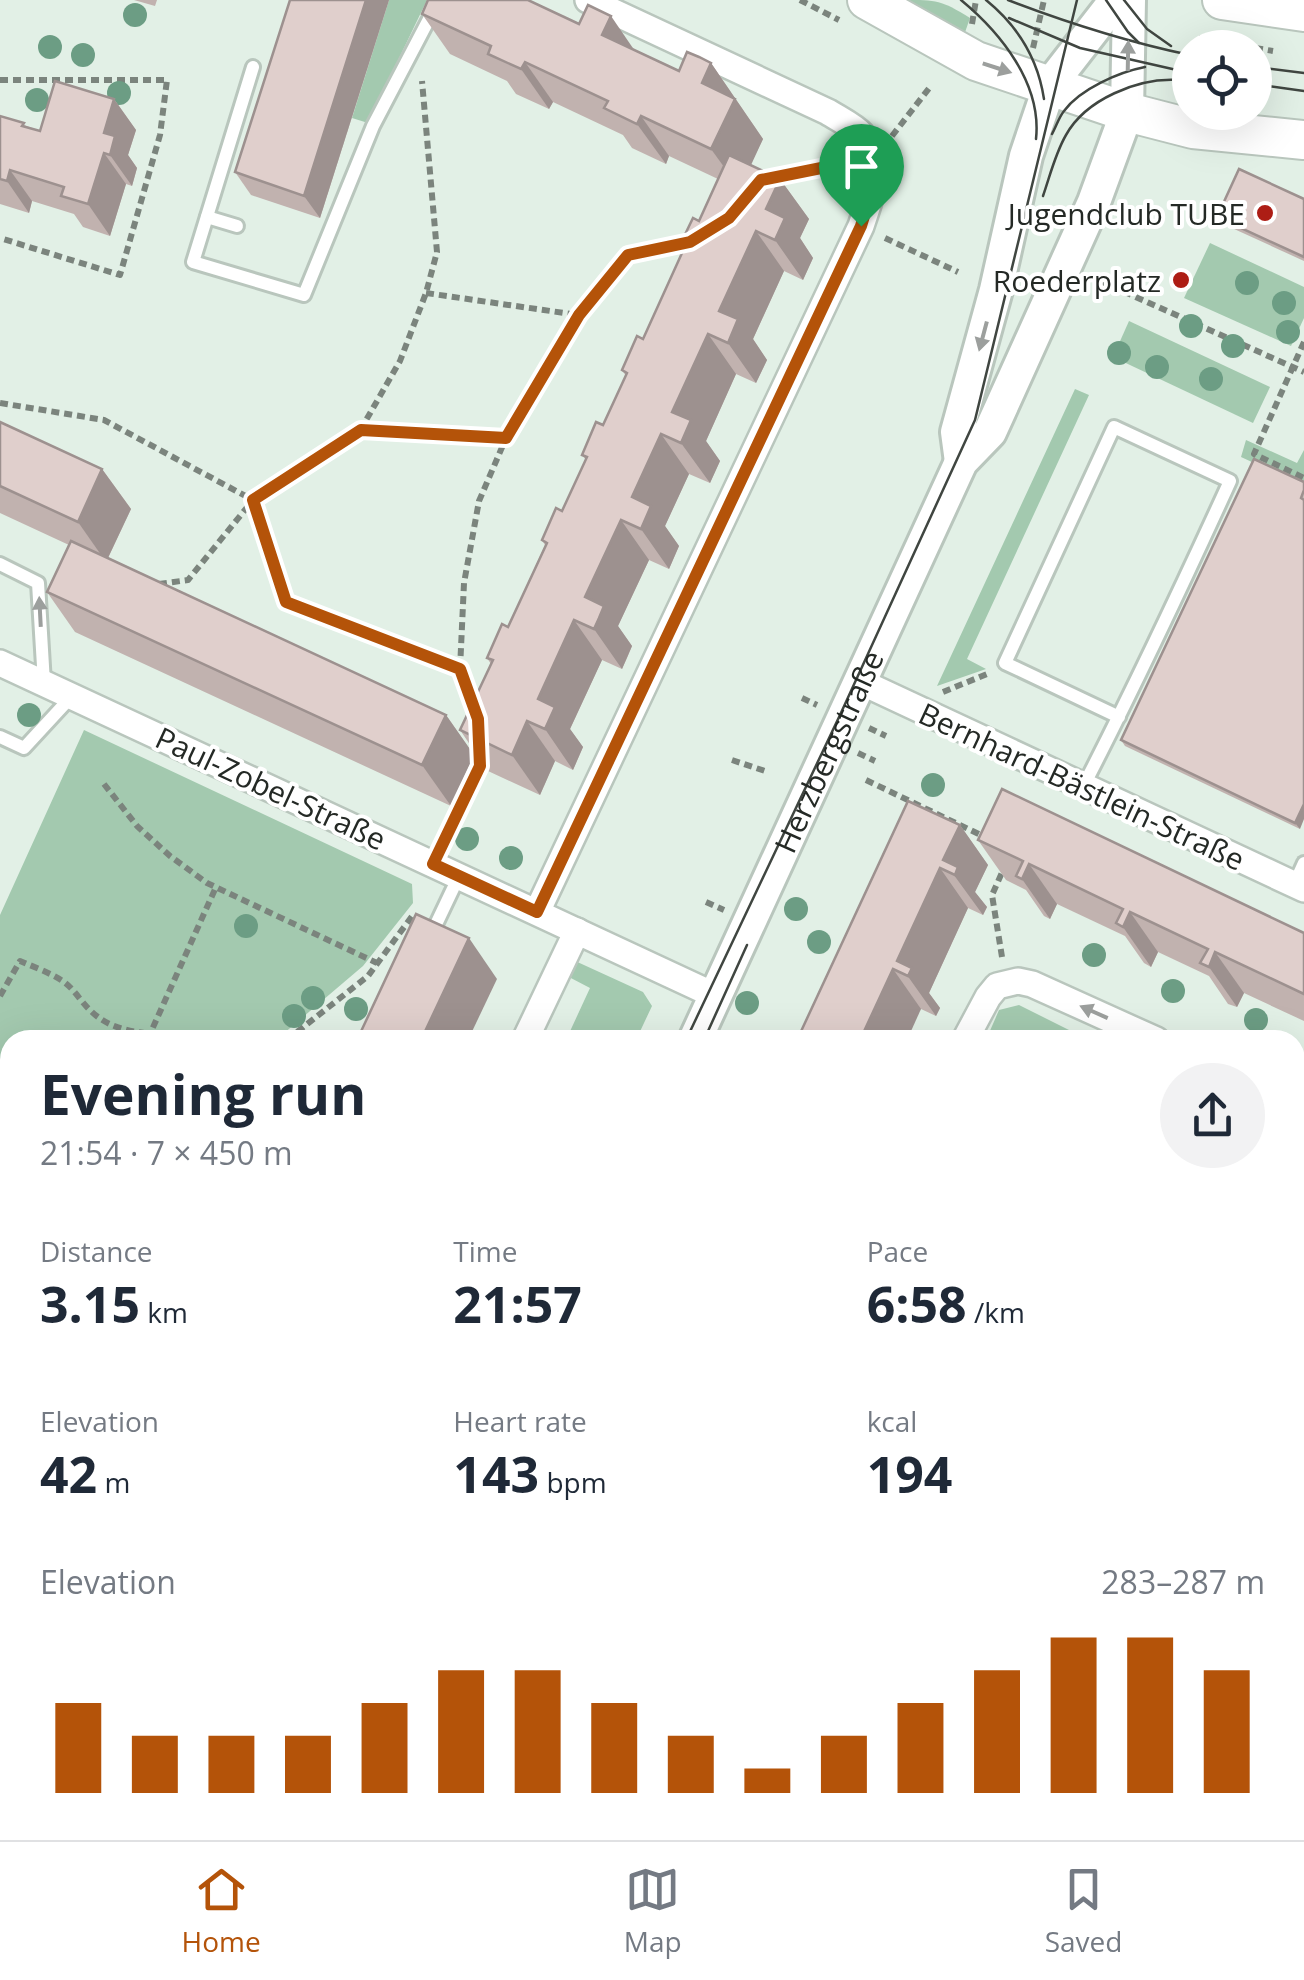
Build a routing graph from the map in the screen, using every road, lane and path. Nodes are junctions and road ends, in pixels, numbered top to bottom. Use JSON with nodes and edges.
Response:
{"nodes":[{"id":1,"x":438,"y":0,"type":"edge"},
{"id":2,"x":588,"y":0,"type":"edge"},
{"id":3,"x":867,"y":0,"type":"edge"},
{"id":4,"x":1116,"y":0,"type":"edge"},
{"id":5,"x":1129,"y":0,"type":"edge"},
{"id":6,"x":1222,"y":0,"type":"edge"},
{"id":7,"x":1304,"y":12,"type":"edge"},
{"id":8,"x":253,"y":67,"type":"dead end"},
{"id":9,"x":0,"y":80,"type":"edge"},
{"id":10,"x":422,"y":80,"type":"dead end"},
{"id":11,"x":1050,"y":85,"type":"junction"},
{"id":12,"x":930,"y":87,"type":"dead end"},
{"id":13,"x":1127,"y":112,"type":"junction"},
{"id":14,"x":898,"y":129,"type":"dead end"},
{"id":15,"x":1304,"y":140,"type":"edge"},
{"id":16,"x":876,"y":157,"type":"junction"},
{"id":17,"x":761,"y":180,"type":"edge"},
{"id":18,"x":206,"y":217,"type":"junction"},
{"id":19,"x":238,"y":226,"type":"dead end"},
{"id":20,"x":861,"y":226,"type":"junction"},
{"id":21,"x":0,"y":238,"type":"edge"},
{"id":22,"x":690,"y":242,"type":"edge"},
{"id":23,"x":308,"y":247,"type":"dead end"},
{"id":24,"x":322,"y":252,"type":"junction"},
{"id":25,"x":958,"y":272,"type":"dead end"},
{"id":26,"x":1100,"y":281,"type":"dead end"},
{"id":27,"x":426,"y":293,"type":"junction"},
{"id":28,"x":579,"y":315,"type":"junction"},
{"id":29,"x":1304,"y":342,"type":"edge"},
{"id":30,"x":1293,"y":366,"type":"junction"},
{"id":31,"x":1304,"y":372,"type":"edge"},
{"id":32,"x":0,"y":404,"type":"edge"},
{"id":33,"x":361,"y":430,"type":"junction"},
{"id":34,"x":506,"y":438,"type":"junction"},
{"id":35,"x":962,"y":462,"type":"junction"},
{"id":36,"x":1304,"y":478,"type":"edge"},
{"id":37,"x":253,"y":500,"type":"junction"},
{"id":38,"x":0,"y":564,"type":"edge"},
{"id":39,"x":146,"y":586,"type":"edge"},
{"id":40,"x":0,"y":663,"type":"edge"},
{"id":41,"x":1005,"y":663,"type":"junction"},
{"id":42,"x":460,"y":669,"type":"junction"},
{"id":43,"x":861,"y":682,"type":"junction"},
{"id":44,"x":44,"y":683,"type":"junction"},
{"id":45,"x":940,"y":692,"type":"dead end"},
{"id":46,"x":72,"y":696,"type":"junction"},
{"id":47,"x":1119,"y":717,"type":"junction"},
{"id":48,"x":478,"y":719,"type":"edge"},
{"id":49,"x":478,"y":735,"type":"edge"},
{"id":50,"x":0,"y":736,"type":"edge"},
{"id":51,"x":732,"y":760,"type":"dead end"},
{"id":52,"x":768,"y":772,"type":"dead end"},
{"id":53,"x":866,"y":780,"type":"dead end"},
{"id":54,"x":104,"y":784,"type":"dead end"},
{"id":55,"x":1083,"y":787,"type":"junction"},
{"id":56,"x":996,"y":842,"type":"edge"},
{"id":57,"x":433,"y":864,"type":"junction"},
{"id":58,"x":1005,"y":864,"type":"edge"},
{"id":59,"x":1301,"y":879,"type":"edge"},
{"id":60,"x":455,"y":884,"type":"junction"},
{"id":61,"x":216,"y":887,"type":"junction"},
{"id":62,"x":537,"y":912,"type":"junction"},
{"id":63,"x":577,"y":931,"type":"junction"},
{"id":64,"x":423,"y":952,"type":"edge"},
{"id":65,"x":377,"y":963,"type":"junction"},
{"id":66,"x":1001,"y":984,"type":"junction"},
{"id":67,"x":0,"y":996,"type":"edge"},
{"id":68,"x":716,"y":996,"type":"junction"},
{"id":69,"x":124,"y":1030,"type":"edge"},
{"id":70,"x":153,"y":1030,"type":"edge"},
{"id":71,"x":299,"y":1030,"type":"edge"},
{"id":72,"x":531,"y":1030,"type":"edge"},
{"id":73,"x":700,"y":1030,"type":"edge"},
{"id":74,"x":971,"y":1030,"type":"edge"},
{"id":75,"x":1134,"y":1030,"type":"edge"}],
"edges":[{"from":1,"to":24,"type":"lane"},
{"from":2,"to":16,"type":"street"},
{"from":3,"to":11,"type":"main road","one_way":true},
{"from":4,"to":11,"type":"street"},
{"from":13,"to":5,"type":"street","one_way":true},
{"from":6,"to":7,"type":"main road"},
{"from":8,"to":18,"type":"lane"},
{"from":9,"to":21,"type":"path"},
{"from":10,"to":27,"type":"path"},
{"from":11,"to":13,"type":"main road"},
{"from":11,"to":35,"type":"street","name":"Herzbergstraße","one_way":true},
{"from":12,"to":14,"type":"path"},
{"from":13,"to":15,"type":"main road"},
{"from":13,"to":35,"type":"street","name":"Herzbergstraße"},
{"from":16,"to":17,"type":"path"},
{"from":16,"to":20,"type":"street"},
{"from":18,"to":19,"type":"lane"},
{"from":18,"to":24,"type":"lane"},
{"from":20,"to":25,"type":"path"},
{"from":20,"to":62,"type":"street"},
{"from":22,"to":28,"type":"path"},
{"from":23,"to":24,"type":"lane"},
{"from":26,"to":30,"type":"path"},
{"from":27,"to":28,"type":"path"},
{"from":27,"to":33,"type":"path"},
{"from":28,"to":34,"type":"path"},
{"from":29,"to":30,"type":"path"},
{"from":30,"to":31,"type":"path"},
{"from":30,"to":36,"type":"path"},
{"from":32,"to":37,"type":"path"},
{"from":33,"to":34,"type":"path"},
{"from":33,"to":37,"type":"path"},
{"from":34,"to":42,"type":"path"},
{"from":35,"to":43,"type":"street","name":"Herzbergstraße"},
{"from":37,"to":39,"type":"path"},
{"from":37,"to":42,"type":"path"},
{"from":44,"to":38,"type":"lane","one_way":true},
{"from":40,"to":44,"type":"street","name":"Paul-Zobel-Straße"},
{"from":41,"to":45,"type":"path"},
{"from":41,"to":47,"type":"lane"},
{"from":41,"to":47,"type":"lane"},
{"from":42,"to":48,"type":"path"},
{"from":43,"to":55,"type":"street","name":"Bernhard-Bästlein-Straße"},
{"from":43,"to":68,"type":"street","name":"Herzbergstraße"},
{"from":44,"to":46,"type":"street","name":"Paul-Zobel-Straße"},
{"from":46,"to":50,"type":"lane"},
{"from":46,"to":57,"type":"street","name":"Paul-Zobel-Straße"},
{"from":47,"to":55,"type":"lane"},
{"from":49,"to":57,"type":"path"},
{"from":51,"to":52,"type":"path"},
{"from":53,"to":56,"type":"path"},
{"from":54,"to":61,"type":"path"},
{"from":55,"to":59,"type":"street","name":"Bernhard-Bästlein-Straße"},
{"from":57,"to":60,"type":"street","name":"Paul-Zobel-Straße"},
{"from":58,"to":66,"type":"path"},
{"from":60,"to":62,"type":"street","name":"Paul-Zobel-Straße"},
{"from":60,"to":64,"type":"lane"},
{"from":60,"to":65,"type":"path"},
{"from":61,"to":65,"type":"path"},
{"from":61,"to":70,"type":"path"},
{"from":62,"to":63,"type":"street","name":"Paul-Zobel-Straße"},
{"from":63,"to":68,"type":"street","name":"Paul-Zobel-Straße"},
{"from":63,"to":72,"type":"street"},
{"from":65,"to":71,"type":"path"},
{"from":66,"to":74,"type":"street"},
{"from":75,"to":66,"type":"street","one_way":true},
{"from":67,"to":69,"type":"path"},
{"from":68,"to":73,"type":"street","name":"Herzbergstraße"}]}
